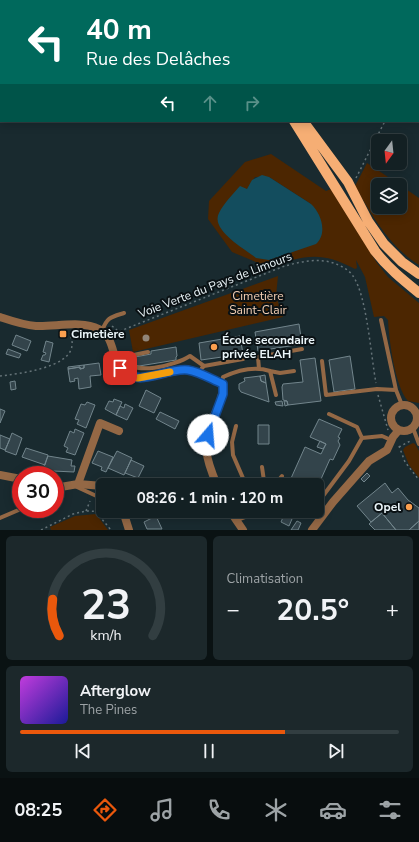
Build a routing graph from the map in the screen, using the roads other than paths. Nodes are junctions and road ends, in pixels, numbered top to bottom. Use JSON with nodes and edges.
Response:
{"nodes":[{"id":1,"x":295,"y":122,"type":"edge"},
{"id":2,"x":304,"y":122,"type":"edge"},
{"id":3,"x":419,"y":274,"type":"edge"},
{"id":4,"x":419,"y":294,"type":"edge"},
{"id":5,"x":124,"y":313,"type":"dead end"},
{"id":6,"x":0,"y":317,"type":"edge"},
{"id":7,"x":381,"y":320,"type":"dead end"},
{"id":8,"x":102,"y":331,"type":"junction"},
{"id":9,"x":302,"y":349,"type":"dead end"},
{"id":10,"x":148,"y":352,"type":"dead end"},
{"id":11,"x":243,"y":359,"type":"dead end"},
{"id":12,"x":322,"y":361,"type":"dead end"},
{"id":13,"x":204,"y":366,"type":"junction"},
{"id":14,"x":259,"y":369,"type":"junction"},
{"id":15,"x":270,"y":371,"type":"junction"},
{"id":16,"x":294,"y":371,"type":"dead end"},
{"id":17,"x":199,"y":374,"type":"junction"},
{"id":18,"x":222,"y":384,"type":"junction"},
{"id":19,"x":396,"y":390,"type":"junction"},
{"id":20,"x":276,"y":396,"type":"dead end"},
{"id":21,"x":402,"y":405,"type":"junction"},
{"id":22,"x":417,"y":411,"type":"edge"},
{"id":23,"x":329,"y":414,"type":"dead end"},
{"id":24,"x":236,"y":426,"type":"dead end"},
{"id":25,"x":413,"y":428,"type":"junction"},
{"id":26,"x":399,"y":430,"type":"junction"},
{"id":27,"x":119,"y":431,"type":"dead end"},
{"id":28,"x":362,"y":438,"type":"junction"},
{"id":29,"x":392,"y":438,"type":"junction"},
{"id":30,"x":419,"y":444,"type":"edge"},
{"id":31,"x":262,"y":467,"type":"dead end"},
{"id":32,"x":0,"y":475,"type":"edge"},
{"id":33,"x":12,"y":477,"type":"edge"},
{"id":34,"x":214,"y":478,"type":"edge"},
{"id":35,"x":243,"y":478,"type":"edge"},
{"id":36,"x":264,"y":478,"type":"edge"},
{"id":37,"x":74,"y":485,"type":"junction"},
{"id":38,"x":96,"y":486,"type":"edge"},
{"id":39,"x":64,"y":487,"type":"edge"},
{"id":40,"x":64,"y":489,"type":"edge"},
{"id":41,"x":324,"y":495,"type":"edge"},
{"id":42,"x":96,"y":496,"type":"edge"},
{"id":43,"x":12,"y":512,"type":"edge"},
{"id":44,"x":0,"y":518,"type":"edge"},
{"id":45,"x":125,"y":518,"type":"edge"},
{"id":46,"x":234,"y":518,"type":"edge"},
{"id":47,"x":242,"y":518,"type":"edge"},
{"id":48,"x":235,"y":521,"type":"junction"},
{"id":49,"x":129,"y":530,"type":"edge"},
{"id":50,"x":243,"y":530,"type":"edge"},
{"id":51,"x":312,"y":530,"type":"edge"}],
"edges":[{"from":1,"to":4,"type":"main road"},
{"from":2,"to":3,"type":"main road"},
{"from":5,"to":8,"type":"lane"},
{"from":6,"to":8,"type":"street"},
{"from":7,"to":19,"type":"lane"},
{"from":8,"to":17,"type":"street"},
{"from":9,"to":14,"type":"lane"},
{"from":10,"to":13,"type":"lane"},
{"from":11,"to":13,"type":"lane"},
{"from":12,"to":19,"type":"lane"},
{"from":13,"to":17,"type":"lane"},
{"from":14,"to":15,"type":"lane"},
{"from":14,"to":18,"type":"lane"},
{"from":15,"to":16,"type":"lane"},
{"from":15,"to":20,"type":"lane"},
{"from":17,"to":18,"type":"street"},
{"from":18,"to":34,"type":"street"},
{"from":19,"to":21,"type":"lane"},
{"from":21,"to":22,"type":"street"},
{"from":21,"to":26,"type":"street"},
{"from":22,"to":25,"type":"street"},
{"from":23,"to":28,"type":"lane"},
{"from":24,"to":35,"type":"lane"},
{"from":25,"to":26,"type":"street"},
{"from":25,"to":30,"type":"lane"},
{"from":26,"to":29,"type":"street"},
{"from":27,"to":37,"type":"street"},
{"from":28,"to":29,"type":"lane"},
{"from":28,"to":41,"type":"lane"},
{"from":29,"to":51,"type":"street"},
{"from":31,"to":36,"type":"lane"},
{"from":32,"to":33,"type":"street"},
{"from":37,"to":38,"type":"street"},
{"from":37,"to":39,"type":"street"},
{"from":37,"to":40,"type":"lane"},
{"from":37,"to":42,"type":"lane"},
{"from":43,"to":44,"type":"lane"},
{"from":45,"to":49,"type":"street"},
{"from":46,"to":48,"type":"street"},
{"from":47,"to":48,"type":"lane"},
{"from":48,"to":50,"type":"street"}]}
